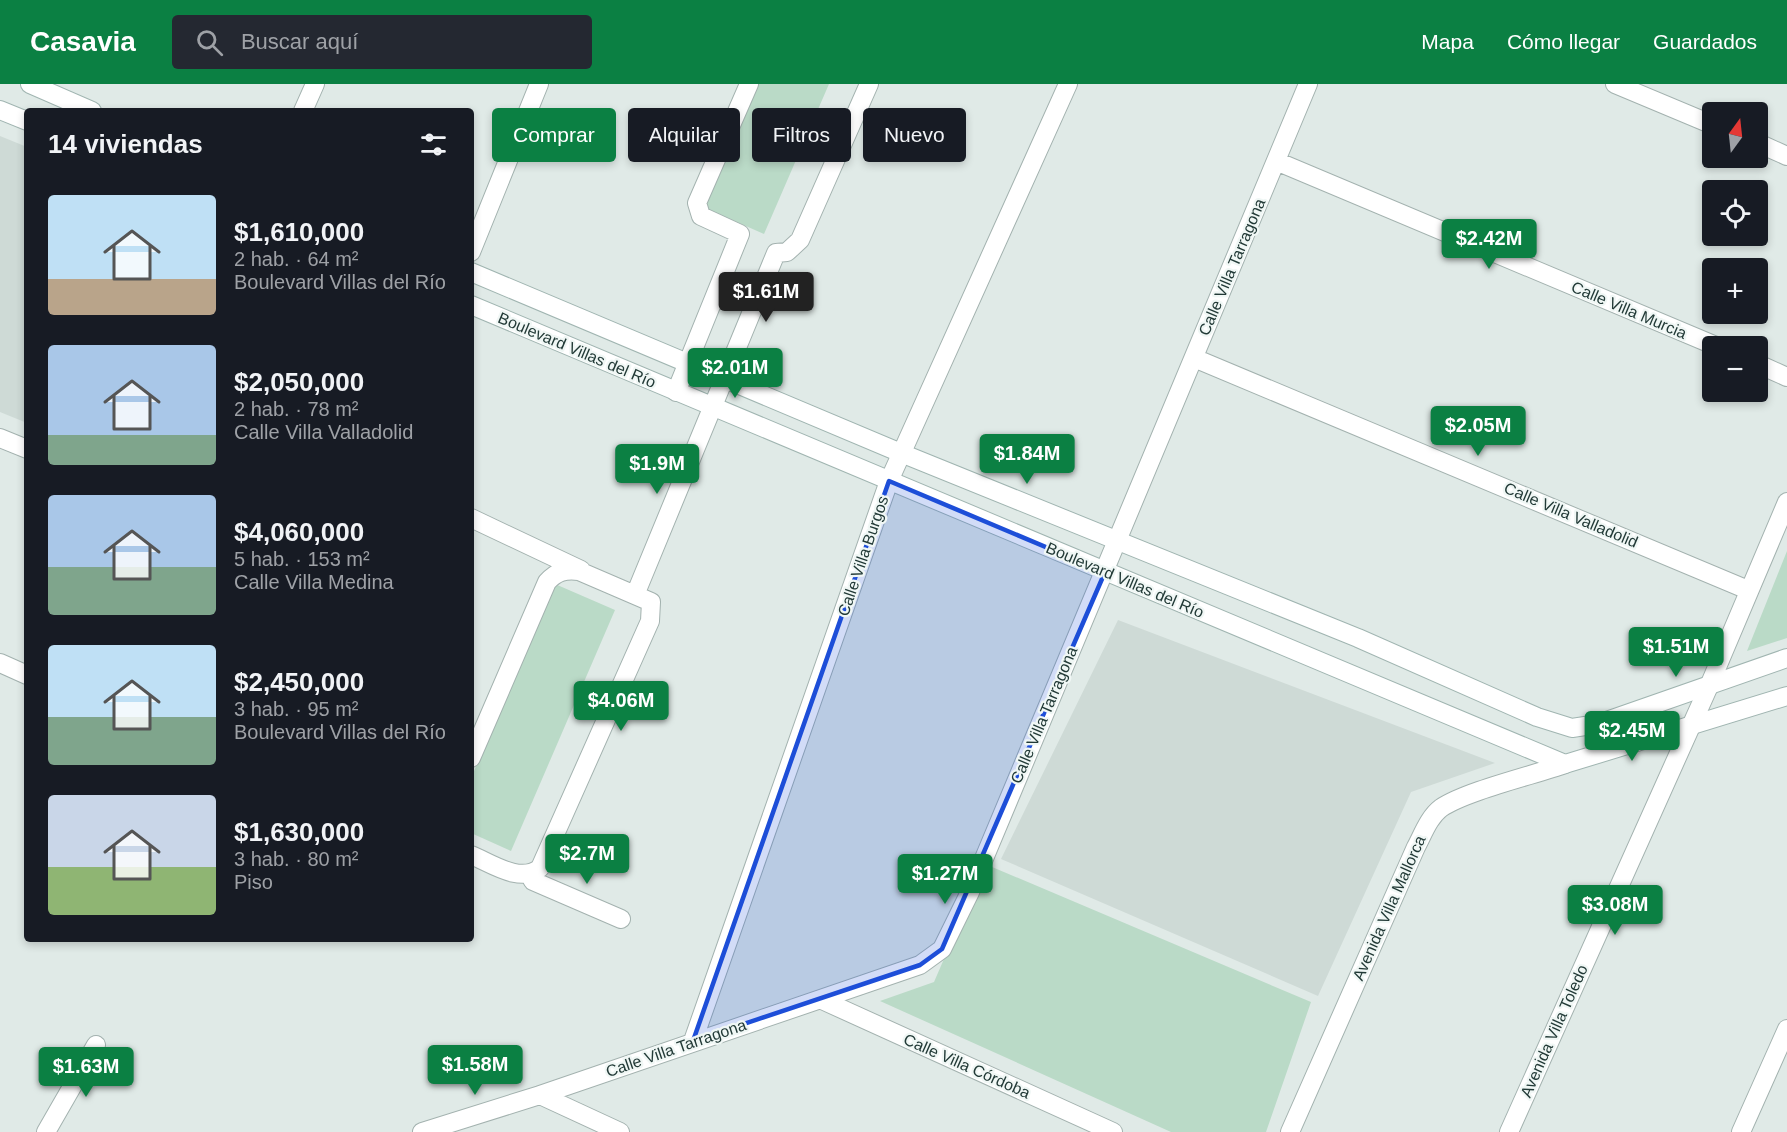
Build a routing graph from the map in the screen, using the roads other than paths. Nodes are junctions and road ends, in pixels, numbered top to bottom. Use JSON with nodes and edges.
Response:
{"nodes":[{"id":1,"x":30,"y":84,"type":"edge"},
{"id":2,"x":315,"y":84,"type":"edge"},
{"id":3,"x":540,"y":84,"type":"edge"},
{"id":4,"x":749,"y":84,"type":"edge"},
{"id":5,"x":869,"y":84,"type":"edge"},
{"id":6,"x":1068,"y":84,"type":"edge"},
{"id":7,"x":1308,"y":84,"type":"edge"},
{"id":8,"x":1615,"y":84,"type":"edge"},
{"id":9,"x":85,"y":108,"type":"edge"},
{"id":10,"x":304,"y":108,"type":"edge"},
{"id":11,"x":0,"y":110,"type":"edge"},
{"id":12,"x":24,"y":120,"type":"edge"},
{"id":13,"x":1702,"y":120,"type":"edge"},
{"id":14,"x":1768,"y":147,"type":"edge"},
{"id":15,"x":1787,"y":156,"type":"edge"},
{"id":16,"x":1276,"y":161,"type":"junction"},
{"id":17,"x":474,"y":245,"type":"edge"},
{"id":18,"x":474,"y":273,"type":"edge"},
{"id":19,"x":474,"y":306,"type":"edge"},
{"id":20,"x":1702,"y":340,"type":"edge"},
{"id":21,"x":1194,"y":358,"type":"junction"},
{"id":22,"x":687,"y":364,"type":"junction"},
{"id":23,"x":1768,"y":368,"type":"edge"},
{"id":24,"x":1787,"y":376,"type":"edge"},
{"id":25,"x":722,"y":378,"type":"junction"},
{"id":26,"x":676,"y":392,"type":"junction"},
{"id":27,"x":713,"y":409,"type":"junction"},
{"id":28,"x":0,"y":438,"type":"edge"},
{"id":29,"x":24,"y":448,"type":"edge"},
{"id":30,"x":901,"y":453,"type":"junction"},
{"id":31,"x":889,"y":481,"type":"junction"},
{"id":32,"x":1787,"y":502,"type":"edge"},
{"id":33,"x":474,"y":519,"type":"edge"},
{"id":34,"x":1118,"y":541,"type":"junction"},
{"id":35,"x":1104,"y":572,"type":"junction"},
{"id":36,"x":585,"y":573,"type":"junction"},
{"id":37,"x":1748,"y":590,"type":"junction"},
{"id":38,"x":635,"y":595,"type":"junction"},
{"id":39,"x":1787,"y":658,"type":"edge"},
{"id":40,"x":0,"y":663,"type":"edge"},
{"id":41,"x":24,"y":674,"type":"edge"},
{"id":42,"x":1708,"y":686,"type":"junction"},
{"id":43,"x":1787,"y":696,"type":"edge"},
{"id":44,"x":1689,"y":726,"type":"junction"},
{"id":45,"x":474,"y":751,"type":"edge"},
{"id":46,"x":1565,"y":764,"type":"junction"},
{"id":47,"x":474,"y":856,"type":"edge"},
{"id":48,"x":529,"y":874,"type":"junction"},
{"id":49,"x":621,"y":919,"type":"dead end"},
{"id":50,"x":822,"y":1000,"type":"junction"},
{"id":51,"x":1787,"y":1029,"type":"edge"},
{"id":52,"x":693,"y":1041,"type":"junction"},
{"id":53,"x":96,"y":1045,"type":"dead end"},
{"id":54,"x":540,"y":1095,"type":"junction"},
{"id":55,"x":46,"y":1132,"type":"edge"},
{"id":56,"x":422,"y":1132,"type":"edge"},
{"id":57,"x":621,"y":1132,"type":"edge"},
{"id":58,"x":1113,"y":1132,"type":"edge"},
{"id":59,"x":1290,"y":1132,"type":"edge"},
{"id":60,"x":1509,"y":1132,"type":"edge"},
{"id":61,"x":1741,"y":1132,"type":"edge"}],
"edges":[{"from":1,"to":9,"type":"street"},
{"from":2,"to":10,"type":"street"},
{"from":3,"to":17,"type":"street"},
{"from":4,"to":22,"type":"street"},
{"from":5,"to":25,"type":"street"},
{"from":6,"to":30,"type":"street","name":"Calle Villa Burgos"},
{"from":7,"to":16,"type":"street","name":"Calle Villa Tarragona"},
{"from":8,"to":13,"type":"street"},
{"from":11,"to":12,"type":"street"},
{"from":14,"to":15,"type":"street"},
{"from":16,"to":20,"type":"street","name":"Calle Villa Murcia"},
{"from":16,"to":21,"type":"street","name":"Calle Villa Tarragona"},
{"from":18,"to":22,"type":"street","name":"Boulevard Villas del Río"},
{"from":19,"to":26,"type":"street","name":"Boulevard Villas del Río"},
{"from":21,"to":34,"type":"street","name":"Calle Villa Tarragona"},
{"from":21,"to":37,"type":"street","name":"Calle Villa Valladolid"},
{"from":22,"to":25,"type":"street","name":"Boulevard Villas del Río"},
{"from":22,"to":26,"type":"street"},
{"from":23,"to":24,"type":"street"},
{"from":25,"to":27,"type":"street"},
{"from":25,"to":30,"type":"street","name":"Boulevard Villas del Río"},
{"from":26,"to":27,"type":"street","name":"Boulevard Villas del Río"},
{"from":27,"to":31,"type":"street","name":"Boulevard Villas del Río"},
{"from":27,"to":38,"type":"street"},
{"from":28,"to":29,"type":"street"},
{"from":30,"to":31,"type":"street","name":"Calle Villa Burgos"},
{"from":30,"to":34,"type":"street","name":"Boulevard Villas del Río"},
{"from":31,"to":35,"type":"street","name":"Boulevard Villas del Río"},
{"from":31,"to":52,"type":"street","name":"Calle Villa Burgos"},
{"from":32,"to":37,"type":"street","name":"Avenida Villa Toledo"},
{"from":33,"to":36,"type":"street"},
{"from":34,"to":35,"type":"street","name":"Calle Villa Tarragona"},
{"from":34,"to":42,"type":"street","name":"Boulevard Villas del Río"},
{"from":35,"to":46,"type":"street","name":"Boulevard Villas del Río"},
{"from":35,"to":50,"type":"street","name":"Calle Villa Tarragona"},
{"from":36,"to":38,"type":"street"},
{"from":36,"to":45,"type":"street"},
{"from":37,"to":42,"type":"street","name":"Avenida Villa Toledo"},
{"from":38,"to":48,"type":"street"},
{"from":39,"to":42,"type":"street","name":"Boulevard Villas del Río"},
{"from":40,"to":41,"type":"street"},
{"from":42,"to":44,"type":"street","name":"Avenida Villa Toledo"},
{"from":43,"to":44,"type":"street"},
{"from":44,"to":46,"type":"street"},
{"from":44,"to":60,"type":"street","name":"Avenida Villa Toledo"},
{"from":46,"to":59,"type":"street","name":"Avenida Villa Mallorca"},
{"from":47,"to":48,"type":"street"},
{"from":48,"to":49,"type":"street"},
{"from":50,"to":52,"type":"street","name":"Calle Villa Tarragona"},
{"from":50,"to":58,"type":"street","name":"Calle Villa Córdoba"},
{"from":51,"to":61,"type":"street"},
{"from":52,"to":54,"type":"street","name":"Calle Villa Tarragona"},
{"from":53,"to":55,"type":"street"},
{"from":54,"to":56,"type":"street","name":"Calle Villa Tarragona"},
{"from":54,"to":57,"type":"street"}]}
